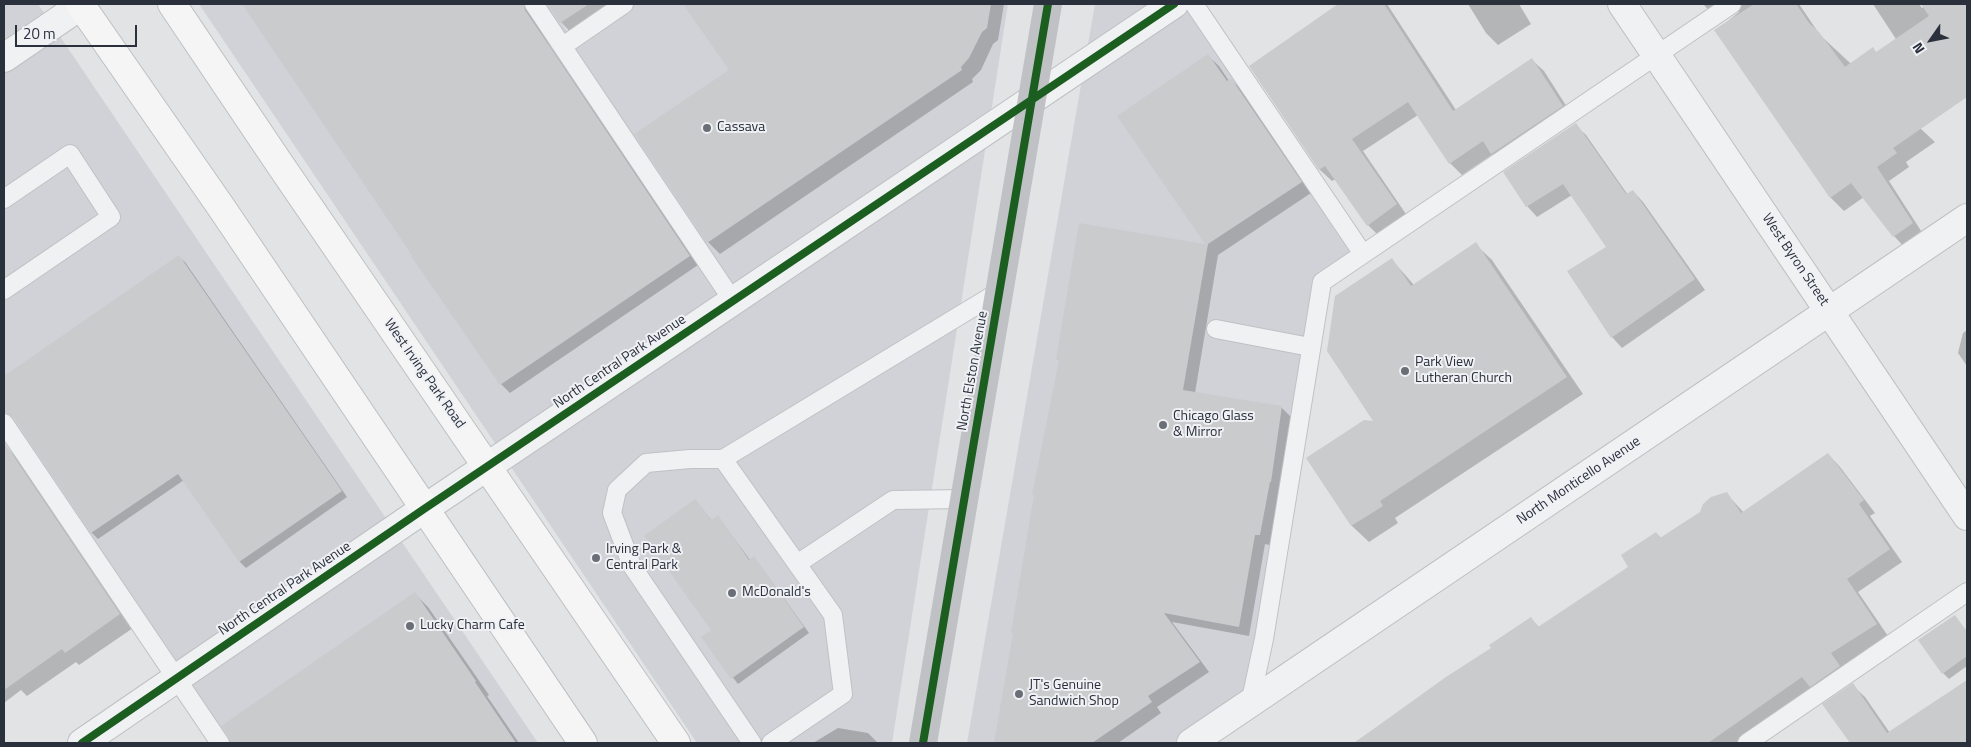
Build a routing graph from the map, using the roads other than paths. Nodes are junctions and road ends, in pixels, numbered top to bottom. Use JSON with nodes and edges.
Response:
{"nodes":[{"id":1,"x":82,"y":4,"type":"edge"},
{"id":2,"x":172,"y":4,"type":"edge"},
{"id":3,"x":534,"y":4,"type":"edge"},
{"id":4,"x":624,"y":4,"type":"edge"},
{"id":5,"x":1048,"y":4,"type":"edge"},
{"id":6,"x":1174,"y":4,"type":"edge"},
{"id":7,"x":1194,"y":4,"type":"edge"},
{"id":8,"x":1622,"y":4,"type":"edge"},
{"id":9,"x":1732,"y":4,"type":"edge"},
{"id":10,"x":563,"y":46,"type":"junction"},
{"id":11,"x":1656,"y":55,"type":"junction"},
{"id":12,"x":4,"y":58,"type":"edge"},
{"id":13,"x":1033,"y":100,"type":"junction"},
{"id":14,"x":4,"y":199,"type":"edge"},
{"id":15,"x":1967,"y":218,"type":"edge"},
{"id":16,"x":1363,"y":254,"type":"junction"},
{"id":17,"x":4,"y":290,"type":"edge"},
{"id":18,"x":1000,"y":291,"type":"junction"},
{"id":19,"x":733,"y":301,"type":"junction"},
{"id":20,"x":1829,"y":311,"type":"junction"},
{"id":21,"x":1216,"y":329,"type":"dead end"},
{"id":22,"x":1310,"y":347,"type":"junction"},
{"id":23,"x":4,"y":423,"type":"edge"},
{"id":24,"x":723,"y":459,"type":"junction"},
{"id":25,"x":488,"y":466,"type":"junction"},
{"id":26,"x":965,"y":499,"type":"junction"},
{"id":27,"x":424,"y":508,"type":"junction"},
{"id":28,"x":1967,"y":516,"type":"edge"},
{"id":29,"x":797,"y":564,"type":"junction"},
{"id":30,"x":1967,"y":592,"type":"edge"},
{"id":31,"x":177,"y":678,"type":"junction"},
{"id":32,"x":1250,"y":704,"type":"junction"},
{"id":33,"x":82,"y":743,"type":"edge"},
{"id":34,"x":220,"y":743,"type":"edge"},
{"id":35,"x":582,"y":743,"type":"edge"},
{"id":36,"x":676,"y":743,"type":"edge"},
{"id":37,"x":752,"y":743,"type":"edge"},
{"id":38,"x":770,"y":743,"type":"edge"},
{"id":39,"x":923,"y":743,"type":"edge"},
{"id":40,"x":1191,"y":743,"type":"edge"},
{"id":41,"x":1747,"y":743,"type":"edge"}],
"edges":[{"from":1,"to":12,"type":"street"},
{"from":1,"to":27,"type":"main road"},
{"from":2,"to":25,"type":"main road","name":"West Irving Park Road"},
{"from":3,"to":10,"type":"lane"},
{"from":4,"to":10,"type":"lane"},
{"from":5,"to":13,"type":"main road","name":"North Elston Avenue"},
{"from":6,"to":13,"type":"street","name":"North Central Park Avenue"},
{"from":7,"to":16,"type":"lane"},
{"from":8,"to":11,"type":"street","name":"West Byron Street"},
{"from":9,"to":11,"type":"lane"},
{"from":10,"to":19,"type":"lane"},
{"from":11,"to":16,"type":"lane"},
{"from":11,"to":20,"type":"street","name":"West Byron Street"},
{"from":13,"to":18,"type":"main road","name":"North Elston Avenue"},
{"from":13,"to":19,"type":"street","name":"North Central Park Avenue"},
{"from":14,"to":17,"type":"lane"},
{"from":15,"to":20,"type":"street","name":"North Monticello Avenue"},
{"from":16,"to":22,"type":"lane"},
{"from":18,"to":24,"type":"lane"},
{"from":18,"to":26,"type":"main road","name":"North Elston Avenue"},
{"from":19,"to":25,"type":"street","name":"North Central Park Avenue"},
{"from":20,"to":28,"type":"street","name":"West Byron Street"},
{"from":20,"to":32,"type":"street","name":"North Monticello Avenue"},
{"from":21,"to":22,"type":"lane"},
{"from":22,"to":32,"type":"lane"},
{"from":23,"to":31,"type":"lane"},
{"from":24,"to":29,"type":"lane"},
{"from":24,"to":37,"type":"lane"},
{"from":25,"to":27,"type":"street","name":"North Central Park Avenue"},
{"from":25,"to":36,"type":"main road","name":"West Irving Park Road"},
{"from":26,"to":29,"type":"lane"},
{"from":26,"to":39,"type":"main road","name":"North Elston Avenue"},
{"from":27,"to":31,"type":"street","name":"North Central Park Avenue"},
{"from":27,"to":35,"type":"main road"},
{"from":29,"to":38,"type":"lane"},
{"from":30,"to":41,"type":"lane"},
{"from":31,"to":33,"type":"street","name":"North Central Park Avenue"},
{"from":31,"to":34,"type":"lane"},
{"from":32,"to":40,"type":"street","name":"North Monticello Avenue"}]}
